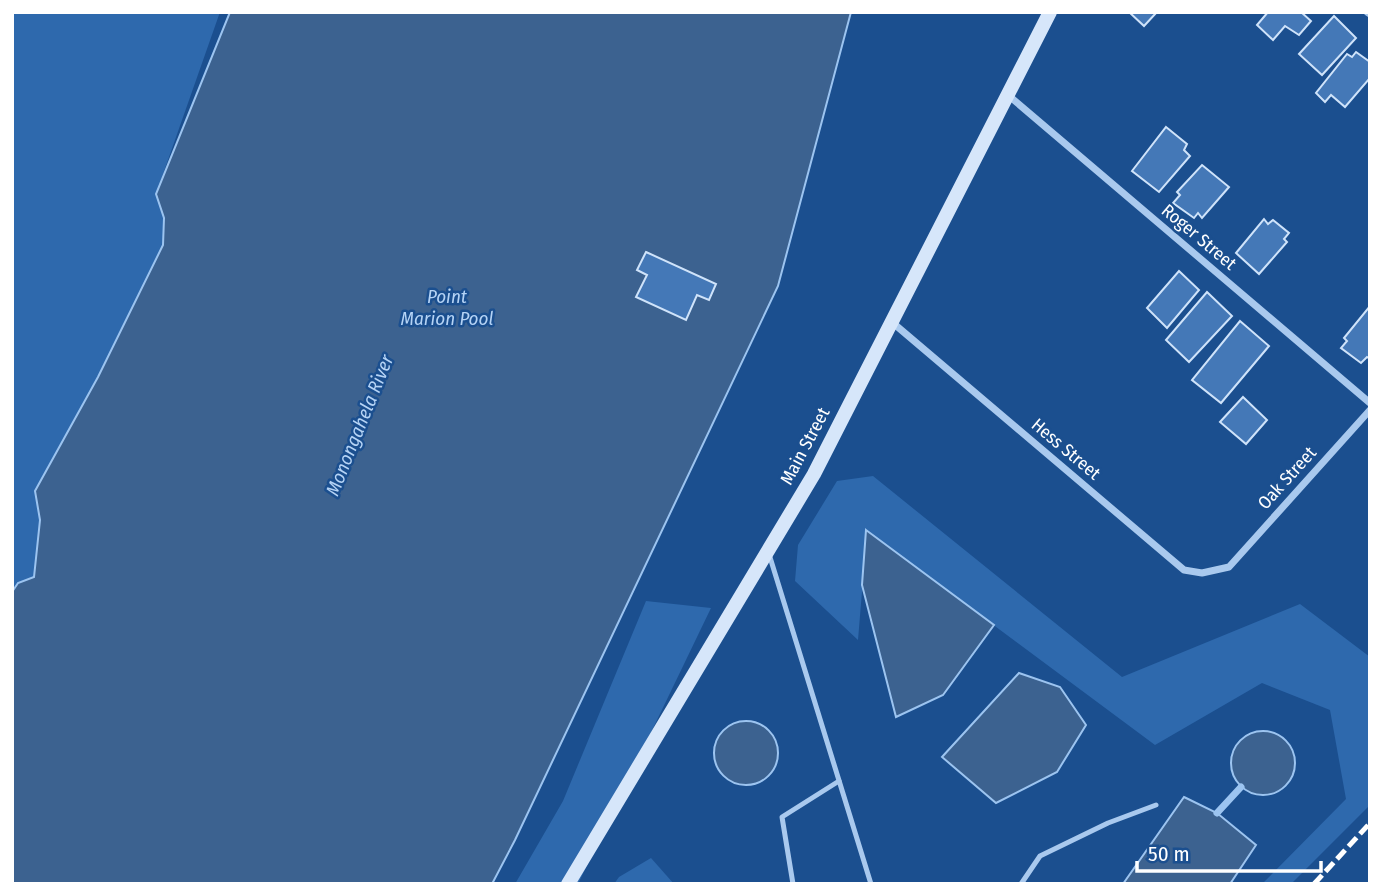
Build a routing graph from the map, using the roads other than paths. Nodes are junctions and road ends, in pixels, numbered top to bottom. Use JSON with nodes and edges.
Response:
{"nodes":[{"id":1,"x":1050,"y":12,"type":"edge"},
{"id":2,"x":1008,"y":94,"type":"junction"},
{"id":3,"x":892,"y":323,"type":"junction"},
{"id":4,"x":1370,"y":403,"type":"edge"},
{"id":5,"x":1370,"y":410,"type":"edge"},
{"id":6,"x":768,"y":551,"type":"junction"},
{"id":7,"x":1228,"y":567,"type":"joint"},
{"id":8,"x":839,"y":781,"type":"junction"},
{"id":9,"x":1156,"y":806,"type":"dead end"},
{"id":10,"x":568,"y":884,"type":"edge"},
{"id":11,"x":793,"y":884,"type":"edge"},
{"id":12,"x":871,"y":884,"type":"edge"},
{"id":13,"x":1021,"y":884,"type":"edge"}],
"edges":[{"from":1,"to":2,"type":"main road","name":"Main Street"},
{"from":2,"to":3,"type":"main road","name":"Main Street"},
{"from":2,"to":4,"type":"street","name":"Roger Street"},
{"from":3,"to":6,"type":"main road","name":"Main Street"},
{"from":3,"to":7,"type":"street","name":"Hess Street"},
{"from":5,"to":7,"type":"street","name":"Oak Street"},
{"from":6,"to":8,"type":"lane"},
{"from":6,"to":10,"type":"main road","name":"Main Street"},
{"from":8,"to":11,"type":"lane"},
{"from":8,"to":12,"type":"lane"},
{"from":9,"to":13,"type":"lane"}]}
